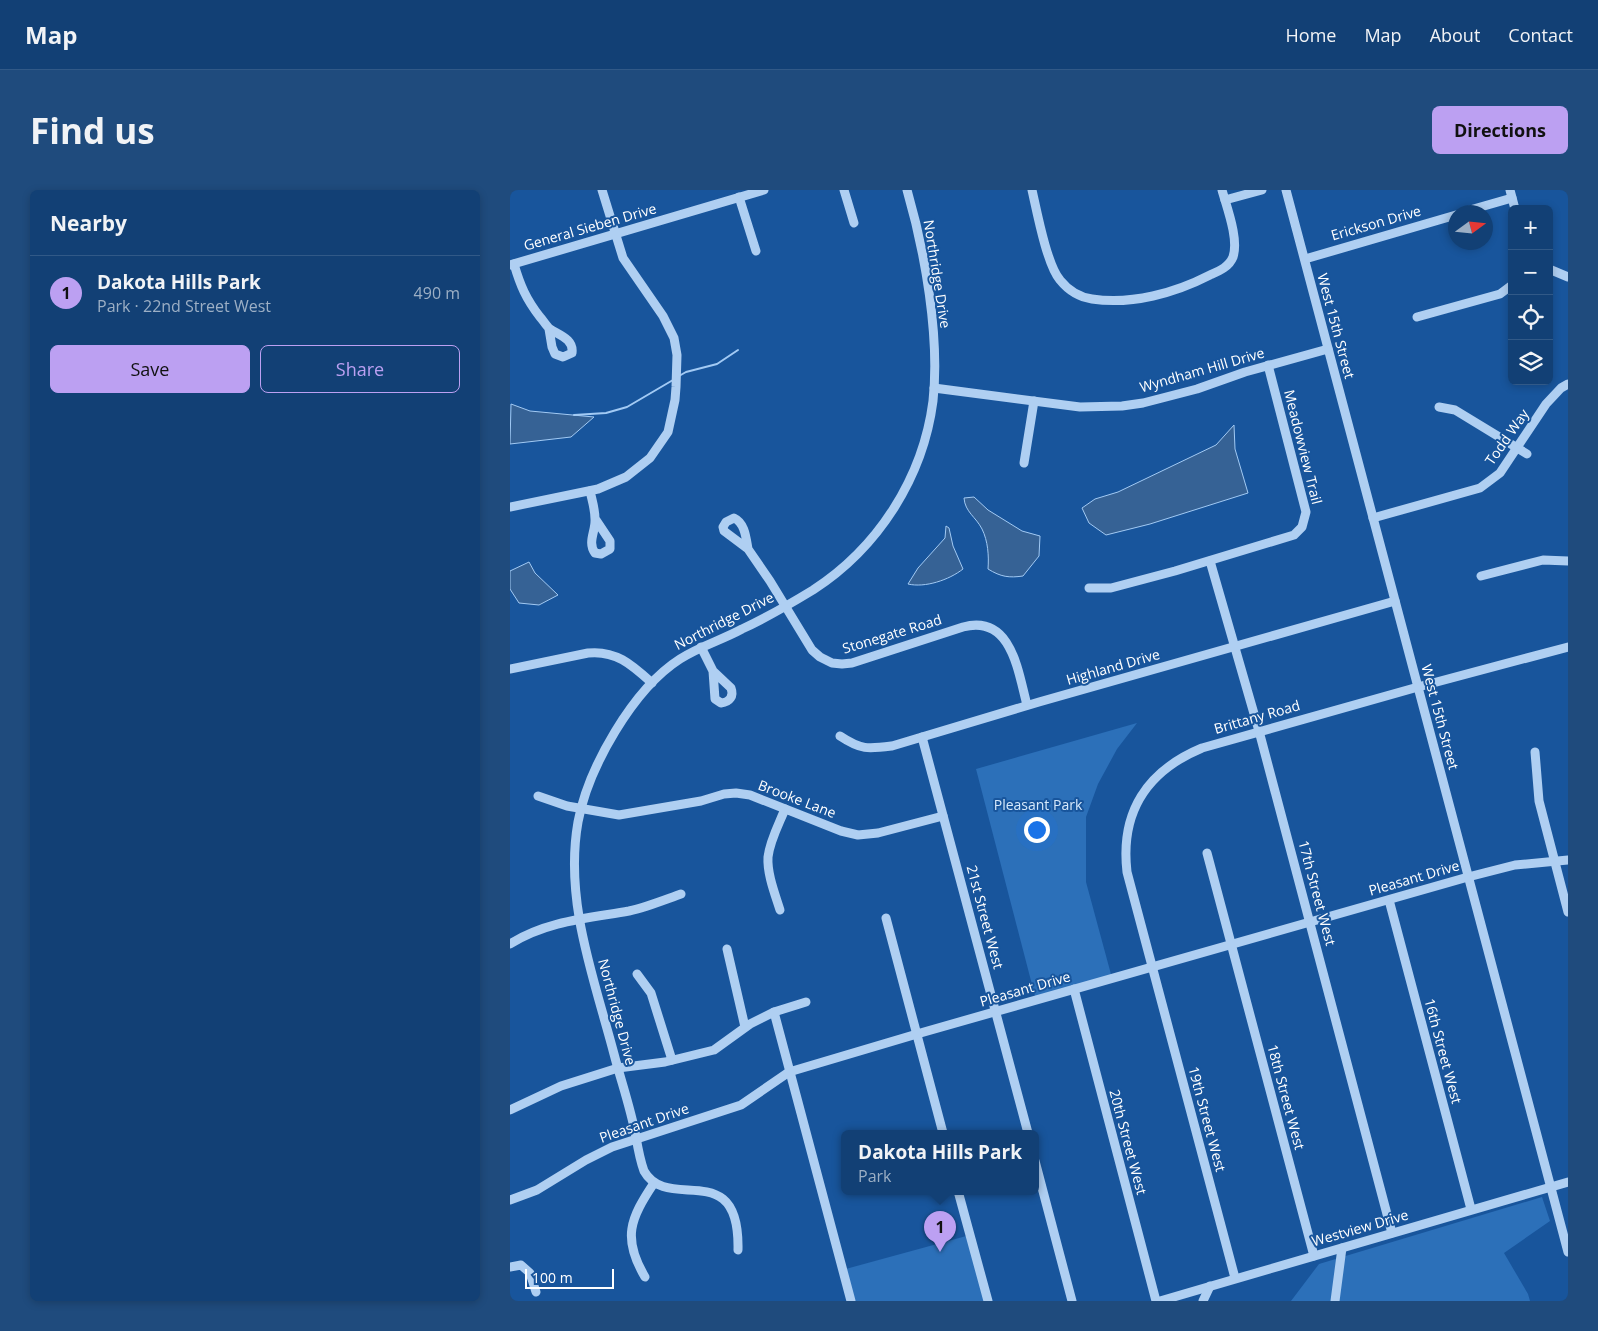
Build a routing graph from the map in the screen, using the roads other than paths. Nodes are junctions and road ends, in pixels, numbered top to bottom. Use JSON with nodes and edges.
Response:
{"nodes":[{"id":1,"x":602,"y":190,"type":"edge"},
{"id":2,"x":764,"y":190,"type":"edge"},
{"id":3,"x":844,"y":190,"type":"edge"},
{"id":4,"x":907,"y":190,"type":"edge"},
{"id":5,"x":1032,"y":190,"type":"edge"},
{"id":6,"x":1222,"y":190,"type":"edge"},
{"id":7,"x":1262,"y":190,"type":"edge"},
{"id":8,"x":1286,"y":190,"type":"edge"},
{"id":9,"x":1511,"y":194,"type":"edge"},
{"id":10,"x":739,"y":197,"type":"junction"},
{"id":11,"x":1225,"y":200,"type":"junction"},
{"id":12,"x":1482,"y":205,"type":"edge"},
{"id":13,"x":1448,"y":217,"type":"edge"},
{"id":14,"x":854,"y":222,"type":"dead end"},
{"id":15,"x":616,"y":234,"type":"junction"},
{"id":16,"x":756,"y":251,"type":"dead end"},
{"id":17,"x":1304,"y":259,"type":"junction"},
{"id":18,"x":512,"y":264,"type":"edge"},
{"id":19,"x":1553,"y":271,"type":"edge"},
{"id":20,"x":1568,"y":278,"type":"edge"},
{"id":21,"x":1508,"y":288,"type":"edge"},
{"id":22,"x":1417,"y":317,"type":"dead end"},
{"id":23,"x":549,"y":329,"type":"dead end"},
{"id":24,"x":1328,"y":349,"type":"junction"},
{"id":25,"x":1268,"y":365,"type":"junction"},
{"id":26,"x":1568,"y":384,"type":"edge"},
{"id":27,"x":934,"y":388,"type":"junction"},
{"id":28,"x":1034,"y":401,"type":"junction"},
{"id":29,"x":1439,"y":407,"type":"dead end"},
{"id":30,"x":1518,"y":448,"type":"junction"},
{"id":31,"x":1527,"y":454,"type":"dead end"},
{"id":32,"x":1024,"y":463,"type":"dead end"},
{"id":33,"x":590,"y":491,"type":"junction"},
{"id":34,"x":510,"y":507,"type":"edge"},
{"id":35,"x":1373,"y":518,"type":"junction"},
{"id":36,"x":596,"y":520,"type":"dead end"},
{"id":37,"x":748,"y":549,"type":"dead end"},
{"id":38,"x":1210,"y":561,"type":"junction"},
{"id":39,"x":1568,"y":561,"type":"edge"},
{"id":40,"x":1481,"y":576,"type":"dead end"},
{"id":41,"x":1088,"y":588,"type":"dead end"},
{"id":42,"x":1395,"y":600,"type":"junction"},
{"id":43,"x":785,"y":606,"type":"junction"},
{"id":44,"x":701,"y":647,"type":"junction"},
{"id":45,"x":1234,"y":647,"type":"junction"},
{"id":46,"x":1568,"y":647,"type":"edge"},
{"id":47,"x":510,"y":669,"type":"edge"},
{"id":48,"x":712,"y":672,"type":"dead end"},
{"id":49,"x":652,"y":683,"type":"junction"},
{"id":50,"x":1418,"y":687,"type":"junction"},
{"id":51,"x":1027,"y":706,"type":"junction"},
{"id":52,"x":1259,"y":731,"type":"junction"},
{"id":53,"x":840,"y":736,"type":"dead end"},
{"id":54,"x":922,"y":737,"type":"junction"},
{"id":55,"x":1535,"y":752,"type":"dead end"},
{"id":56,"x":538,"y":796,"type":"dead end"},
{"id":57,"x":581,"y":809,"type":"junction"},
{"id":58,"x":785,"y":809,"type":"junction"},
{"id":59,"x":943,"y":816,"type":"junction"},
{"id":60,"x":1207,"y":853,"type":"dead end"},
{"id":61,"x":1554,"y":860,"type":"junction"},
{"id":62,"x":1568,"y":860,"type":"edge"},
{"id":63,"x":1468,"y":877,"type":"junction"},
{"id":64,"x":681,"y":894,"type":"dead end"},
{"id":65,"x":1389,"y":900,"type":"junction"},
{"id":66,"x":780,"y":910,"type":"dead end"},
{"id":67,"x":1568,"y":912,"type":"edge"},
{"id":68,"x":578,"y":918,"type":"junction"},
{"id":69,"x":886,"y":918,"type":"dead end"},
{"id":70,"x":1310,"y":922,"type":"junction"},
{"id":71,"x":510,"y":944,"type":"edge"},
{"id":72,"x":1231,"y":944,"type":"junction"},
{"id":73,"x":728,"y":949,"type":"dead end"},
{"id":74,"x":1153,"y":967,"type":"junction"},
{"id":75,"x":637,"y":974,"type":"dead end"},
{"id":76,"x":1074,"y":989,"type":"junction"},
{"id":77,"x":806,"y":1002,"type":"dead end"},
{"id":78,"x":774,"y":1012,"type":"junction"},
{"id":79,"x":996,"y":1012,"type":"junction"},
{"id":80,"x":746,"y":1027,"type":"junction"},
{"id":81,"x":917,"y":1034,"type":"junction"},
{"id":82,"x":672,"y":1060,"type":"junction"},
{"id":83,"x":618,"y":1068,"type":"junction"},
{"id":84,"x":789,"y":1072,"type":"junction"},
{"id":85,"x":510,"y":1110,"type":"edge"},
{"id":86,"x":942,"y":1130,"type":"edge"},
{"id":87,"x":1027,"y":1130,"type":"edge"},
{"id":88,"x":636,"y":1138,"type":"junction"},
{"id":89,"x":1039,"y":1175,"type":"edge"},
{"id":90,"x":1568,"y":1182,"type":"edge"},
{"id":91,"x":654,"y":1183,"type":"junction"},
{"id":92,"x":1550,"y":1186,"type":"junction"},
{"id":93,"x":959,"y":1195,"type":"edge"},
{"id":94,"x":510,"y":1200,"type":"edge"},
{"id":95,"x":1471,"y":1209,"type":"junction"},
{"id":96,"x":1392,"y":1233,"type":"junction"},
{"id":97,"x":1342,"y":1248,"type":"junction"},
{"id":98,"x":738,"y":1250,"type":"dead end"},
{"id":99,"x":1568,"y":1252,"type":"edge"},
{"id":100,"x":1314,"y":1256,"type":"junction"},
{"id":101,"x":510,"y":1266,"type":"edge"},
{"id":102,"x":644,"y":1277,"type":"dead end"},
{"id":103,"x":1235,"y":1278,"type":"junction"},
{"id":104,"x":1210,"y":1286,"type":"junction"},
{"id":105,"x":536,"y":1292,"type":"dead end"},
{"id":106,"x":851,"y":1301,"type":"edge"},
{"id":107,"x":988,"y":1301,"type":"edge"},
{"id":108,"x":1072,"y":1301,"type":"edge"},
{"id":109,"x":1158,"y":1301,"type":"edge"},
{"id":110,"x":1203,"y":1301,"type":"edge"},
{"id":111,"x":1335,"y":1301,"type":"edge"}],
"edges":[{"from":1,"to":15,"type":"street"},
{"from":2,"to":10,"type":"street","name":"General Sieben Drive"},
{"from":3,"to":14,"type":"street"},
{"from":4,"to":27,"type":"street","name":"Northridge Drive"},
{"from":5,"to":11,"type":"street"},
{"from":6,"to":11,"type":"street"},
{"from":7,"to":11,"type":"street"},
{"from":8,"to":17,"type":"street","name":"West 15th Street"},
{"from":9,"to":12,"type":"street"},
{"from":10,"to":15,"type":"street","name":"General Sieben Drive"},
{"from":10,"to":16,"type":"street"},
{"from":13,"to":17,"type":"street","name":"Erickson Drive"},
{"from":15,"to":18,"type":"street","name":"General Sieben Drive"},
{"from":15,"to":33,"type":"street"},
{"from":17,"to":24,"type":"street","name":"West 15th Street"},
{"from":18,"to":23,"type":"street"},
{"from":19,"to":20,"type":"street"},
{"from":21,"to":22,"type":"street"},
{"from":24,"to":25,"type":"street","name":"Wyndham Hill Drive"},
{"from":24,"to":35,"type":"street","name":"West 15th Street"},
{"from":25,"to":28,"type":"street","name":"Wyndham Hill Drive"},
{"from":25,"to":38,"type":"street","name":"Meadowview Trail"},
{"from":26,"to":30,"type":"street","name":"Todd Way"},
{"from":27,"to":28,"type":"street","name":"Wyndham Hill Drive"},
{"from":27,"to":43,"type":"street","name":"Northridge Drive"},
{"from":28,"to":32,"type":"street"},
{"from":29,"to":30,"type":"street"},
{"from":30,"to":31,"type":"street"},
{"from":30,"to":35,"type":"street","name":"Todd Way"},
{"from":33,"to":34,"type":"street"},
{"from":33,"to":36,"type":"street"},
{"from":35,"to":42,"type":"street","name":"West 15th Street"},
{"from":37,"to":43,"type":"street","name":"Stonegate Road"},
{"from":38,"to":41,"type":"street","name":"Meadowview Trail"},
{"from":38,"to":45,"type":"street","name":"17th Street West"},
{"from":39,"to":40,"type":"street"},
{"from":42,"to":45,"type":"street","name":"Highland Drive"},
{"from":42,"to":50,"type":"street","name":"West 15th Street"},
{"from":43,"to":44,"type":"street","name":"Northridge Drive"},
{"from":43,"to":51,"type":"street","name":"Stonegate Road"},
{"from":44,"to":48,"type":"street"},
{"from":44,"to":49,"type":"street","name":"Northridge Drive"},
{"from":45,"to":51,"type":"street","name":"Highland Drive"},
{"from":45,"to":52,"type":"street","name":"17th Street West"},
{"from":46,"to":50,"type":"street","name":"Brittany Road"},
{"from":47,"to":49,"type":"street"},
{"from":49,"to":57,"type":"street","name":"Northridge Drive"},
{"from":50,"to":52,"type":"street","name":"Brittany Road"},
{"from":50,"to":63,"type":"street","name":"West 15th Street"},
{"from":51,"to":54,"type":"street","name":"Highland Drive"},
{"from":52,"to":70,"type":"street","name":"17th Street West"},
{"from":52,"to":74,"type":"street","name":"Brittany Road"},
{"from":53,"to":54,"type":"street","name":"Highland Drive"},
{"from":54,"to":59,"type":"street","name":"21st Street West"},
{"from":55,"to":61,"type":"street"},
{"from":56,"to":57,"type":"street","name":"Brooke Lane"},
{"from":57,"to":58,"type":"street","name":"Brooke Lane"},
{"from":57,"to":68,"type":"street","name":"Northridge Drive"},
{"from":58,"to":59,"type":"street","name":"Brooke Lane"},
{"from":58,"to":66,"type":"street"},
{"from":59,"to":79,"type":"street","name":"21st Street West"},
{"from":60,"to":72,"type":"street","name":"18th Street West"},
{"from":61,"to":62,"type":"street","name":"Pleasant Drive"},
{"from":61,"to":63,"type":"street","name":"Pleasant Drive"},
{"from":61,"to":67,"type":"street"},
{"from":63,"to":65,"type":"street","name":"Pleasant Drive"},
{"from":63,"to":92,"type":"street","name":"West 15th Street"},
{"from":64,"to":68,"type":"street"},
{"from":65,"to":70,"type":"street","name":"Pleasant Drive"},
{"from":65,"to":95,"type":"street","name":"16th Street West"},
{"from":68,"to":71,"type":"street"},
{"from":68,"to":83,"type":"street","name":"Northridge Drive"},
{"from":69,"to":81,"type":"street"},
{"from":70,"to":72,"type":"street","name":"Pleasant Drive"},
{"from":70,"to":96,"type":"street","name":"17th Street West"},
{"from":72,"to":74,"type":"street","name":"Pleasant Drive"},
{"from":72,"to":100,"type":"street","name":"18th Street West"},
{"from":73,"to":80,"type":"street"},
{"from":74,"to":76,"type":"street","name":"Pleasant Drive"},
{"from":74,"to":103,"type":"street","name":"19th Street West"},
{"from":75,"to":82,"type":"street"},
{"from":76,"to":79,"type":"street","name":"Pleasant Drive"},
{"from":76,"to":109,"type":"street","name":"20th Street West"},
{"from":77,"to":78,"type":"street"},
{"from":78,"to":80,"type":"street"},
{"from":78,"to":84,"type":"street"},
{"from":79,"to":81,"type":"street","name":"Pleasant Drive"},
{"from":79,"to":87,"type":"street","name":"21st Street West"},
{"from":80,"to":82,"type":"street"},
{"from":81,"to":84,"type":"street","name":"Pleasant Drive"},
{"from":81,"to":86,"type":"street"},
{"from":82,"to":83,"type":"street"},
{"from":83,"to":85,"type":"street"},
{"from":83,"to":88,"type":"street","name":"Northridge Drive"},
{"from":84,"to":88,"type":"street","name":"Pleasant Drive"},
{"from":84,"to":106,"type":"street"},
{"from":88,"to":91,"type":"street","name":"Northridge Drive"},
{"from":88,"to":94,"type":"street","name":"Pleasant Drive"},
{"from":89,"to":108,"type":"street"},
{"from":90,"to":92,"type":"street","name":"Westview Drive"},
{"from":91,"to":98,"type":"street"},
{"from":91,"to":102,"type":"street"},
{"from":92,"to":95,"type":"street","name":"Westview Drive"},
{"from":92,"to":99,"type":"street","name":"West 15th Street"},
{"from":93,"to":107,"type":"street"},
{"from":95,"to":96,"type":"street","name":"Westview Drive"},
{"from":96,"to":97,"type":"street","name":"Westview Drive"},
{"from":97,"to":100,"type":"street","name":"Westview Drive"},
{"from":97,"to":111,"type":"street"},
{"from":100,"to":103,"type":"street","name":"Westview Drive"},
{"from":101,"to":105,"type":"street"},
{"from":103,"to":104,"type":"street","name":"Westview Drive"},
{"from":104,"to":109,"type":"street","name":"Westview Drive"},
{"from":104,"to":110,"type":"street"}]}
